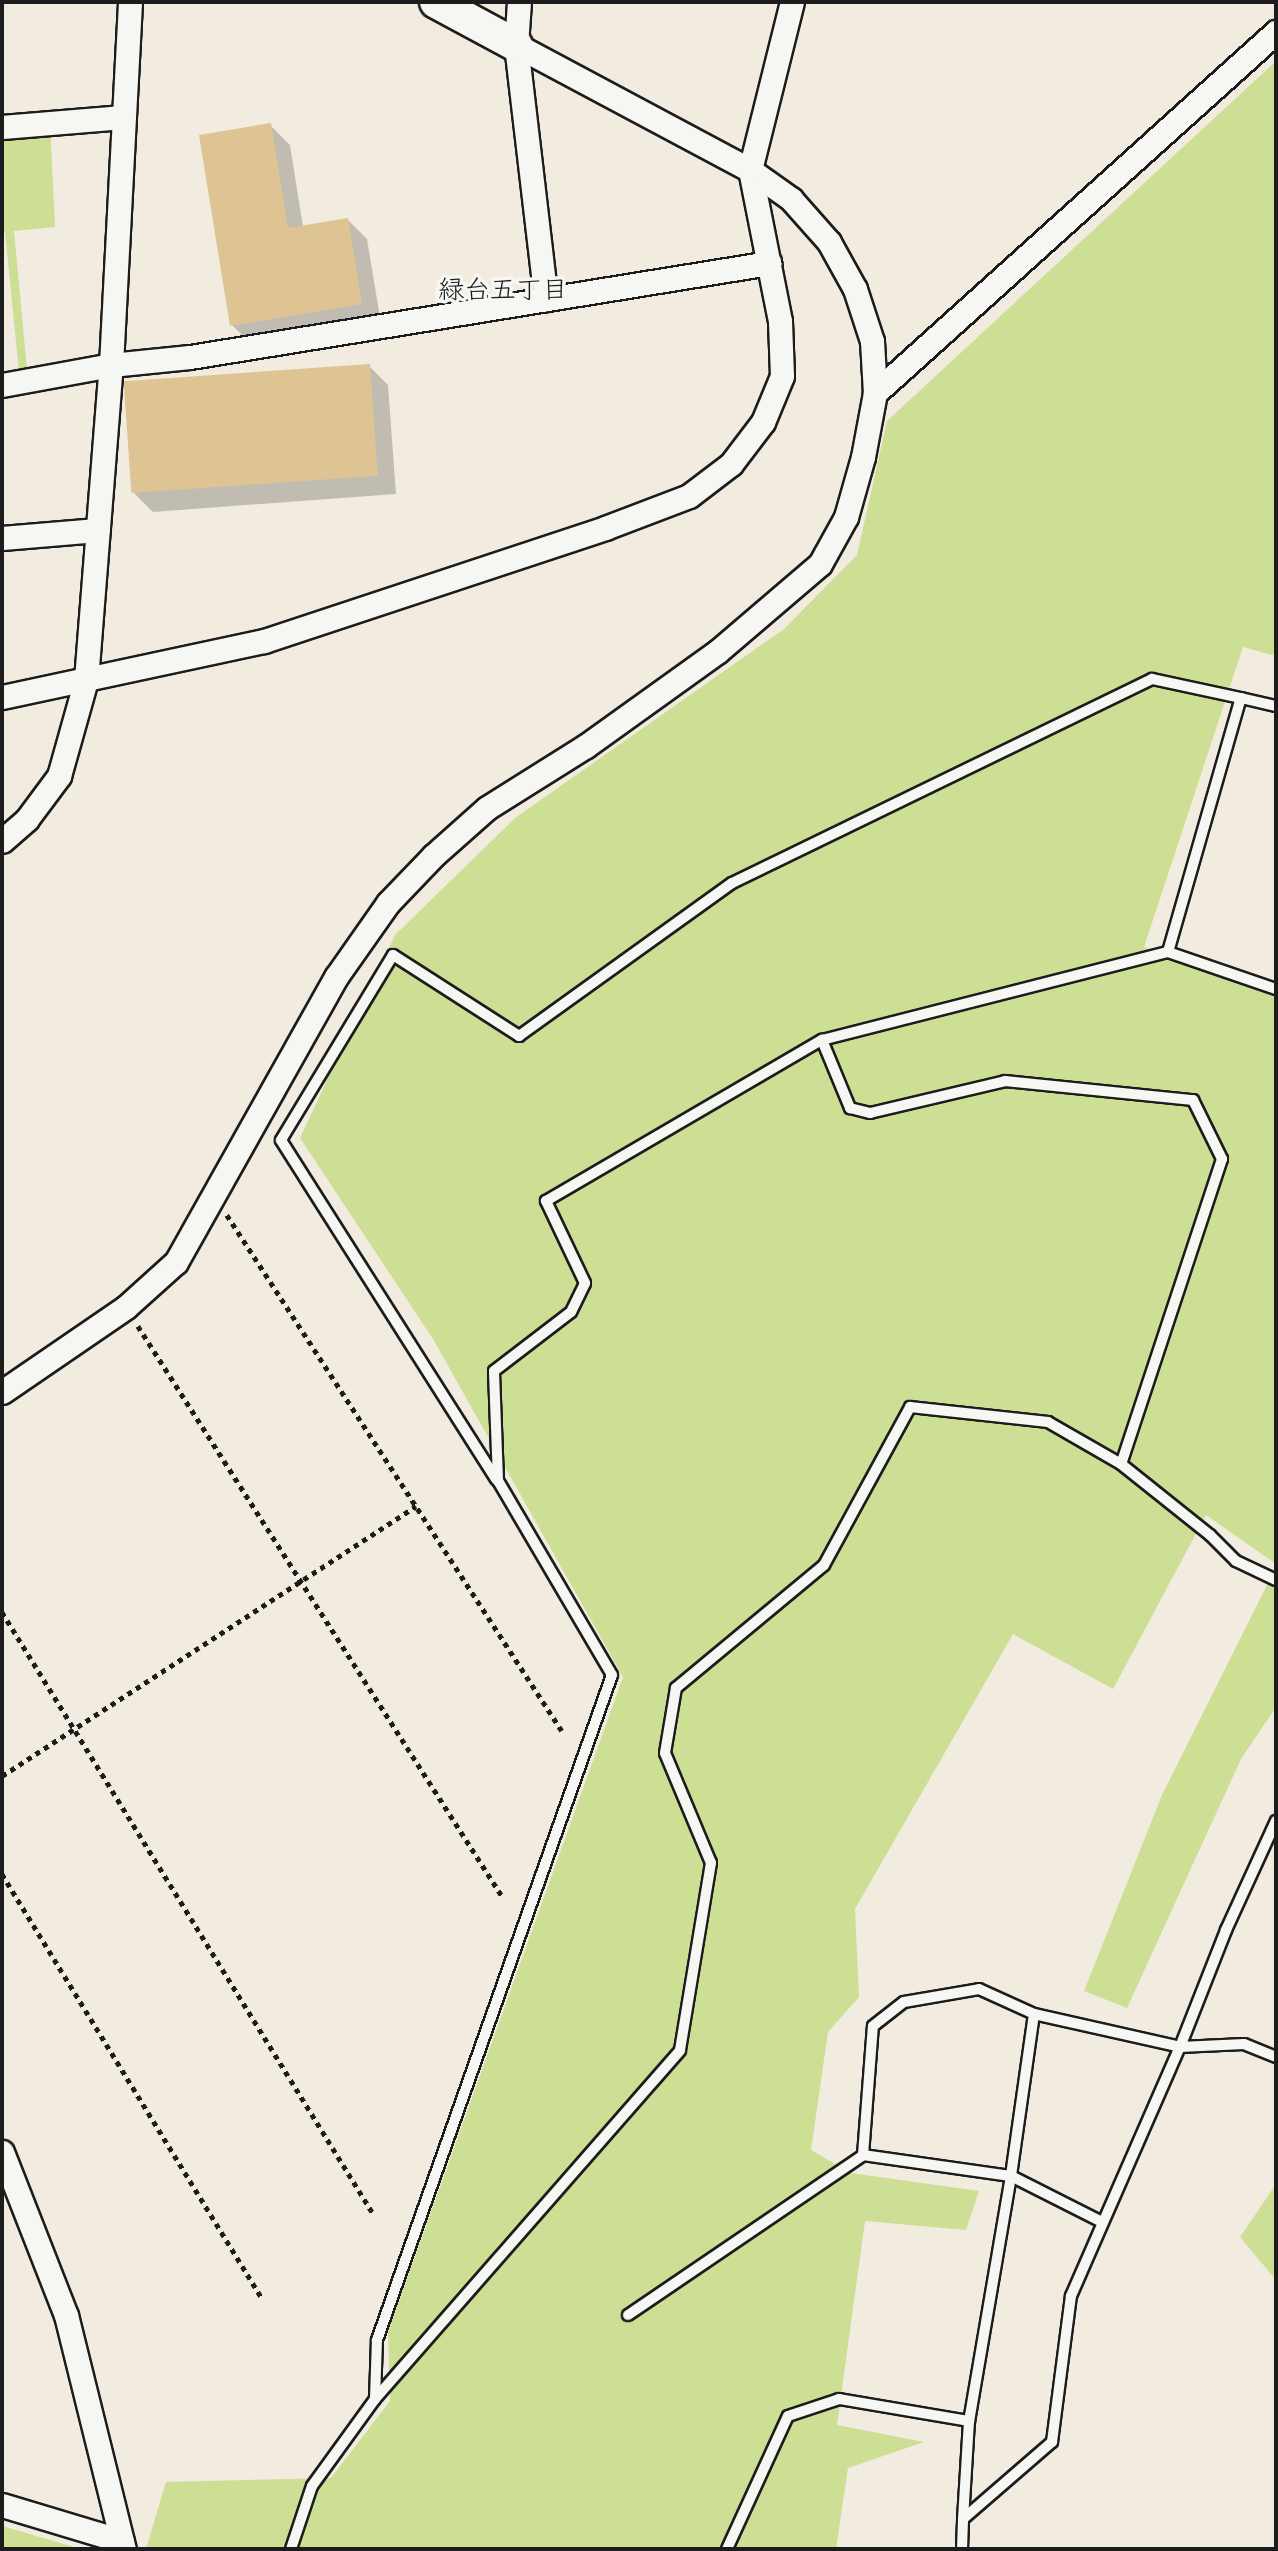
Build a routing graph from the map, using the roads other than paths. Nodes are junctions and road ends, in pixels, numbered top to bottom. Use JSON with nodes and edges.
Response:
{"nodes":[{"id":1,"x":130,"y":2,"type":"edge"},
{"id":2,"x":436,"y":2,"type":"edge"},
{"id":3,"x":519,"y":2,"type":"edge"},
{"id":4,"x":792,"y":2,"type":"edge"},
{"id":5,"x":1276,"y":32,"type":"edge"},
{"id":6,"x":516,"y":45,"type":"junction"},
{"id":7,"x":124,"y":117,"type":"junction"},
{"id":8,"x":2,"y":127,"type":"edge"},
{"id":9,"x":750,"y":170,"type":"junction"},
{"id":10,"x":769,"y":263,"type":"junction"},
{"id":11,"x":546,"y":299,"type":"junction"},
{"id":12,"x":111,"y":365,"type":"junction"},
{"id":13,"x":2,"y":385,"type":"edge"},
{"id":14,"x":874,"y":393,"type":"junction"},
{"id":15,"x":98,"y":530,"type":"junction"},
{"id":16,"x":2,"y":538,"type":"edge"},
{"id":17,"x":86,"y":680,"type":"junction"},
{"id":18,"x":2,"y":697,"type":"edge"},
{"id":19,"x":1241,"y":698,"type":"junction"},
{"id":20,"x":1276,"y":706,"type":"edge"},
{"id":21,"x":2,"y":841,"type":"edge"},
{"id":22,"x":1168,"y":952,"type":"junction"},
{"id":23,"x":1276,"y":989,"type":"edge"},
{"id":24,"x":822,"y":1040,"type":"junction"},
{"id":25,"x":2,"y":1392,"type":"edge"},
{"id":26,"x":1121,"y":1464,"type":"junction"},
{"id":27,"x":498,"y":1482,"type":"junction"},
{"id":28,"x":1276,"y":1580,"type":"edge"},
{"id":29,"x":1276,"y":1821,"type":"edge"},
{"id":30,"x":1034,"y":2014,"type":"junction"},
{"id":31,"x":1180,"y":2047,"type":"junction"},
{"id":32,"x":1276,"y":2057,"type":"edge"},
{"id":33,"x":2,"y":2152,"type":"edge"},
{"id":34,"x":863,"y":2155,"type":"junction"},
{"id":35,"x":1011,"y":2176,"type":"junction"},
{"id":36,"x":1102,"y":2222,"type":"junction"},
{"id":37,"x":628,"y":2315,"type":"dead end"},
{"id":38,"x":375,"y":2399,"type":"junction"},
{"id":39,"x":969,"y":2421,"type":"junction"},
{"id":40,"x":2,"y":2505,"type":"edge"},
{"id":41,"x":963,"y":2519,"type":"junction"},
{"id":42,"x":123,"y":2545,"type":"edge"},
{"id":43,"x":290,"y":2549,"type":"edge"},
{"id":44,"x":727,"y":2549,"type":"edge"},
{"id":45,"x":962,"y":2549,"type":"edge"}],
"edges":[{"from":1,"to":7,"type":"street"},
{"from":2,"to":6,"type":"street"},
{"from":3,"to":6,"type":"street"},
{"from":4,"to":9,"type":"street"},
{"from":5,"to":14,"type":"street"},
{"from":6,"to":9,"type":"street"},
{"from":6,"to":11,"type":"street"},
{"from":7,"to":8,"type":"street"},
{"from":7,"to":12,"type":"street"},
{"from":9,"to":10,"type":"street"},
{"from":9,"to":14,"type":"street"},
{"from":10,"to":11,"type":"street"},
{"from":10,"to":17,"type":"street"},
{"from":11,"to":12,"type":"street"},
{"from":12,"to":13,"type":"street"},
{"from":12,"to":15,"type":"street"},
{"from":14,"to":25,"type":"street"},
{"from":15,"to":16,"type":"street"},
{"from":15,"to":17,"type":"street"},
{"from":17,"to":18,"type":"street"},
{"from":17,"to":21,"type":"street"},
{"from":19,"to":20,"type":"lane"},
{"from":19,"to":22,"type":"lane"},
{"from":19,"to":27,"type":"lane"},
{"from":22,"to":23,"type":"lane"},
{"from":22,"to":24,"type":"lane"},
{"from":24,"to":26,"type":"lane"},
{"from":24,"to":27,"type":"lane"},
{"from":26,"to":28,"type":"lane"},
{"from":26,"to":38,"type":"lane"},
{"from":27,"to":38,"type":"lane"},
{"from":29,"to":31,"type":"lane"},
{"from":30,"to":31,"type":"lane"},
{"from":30,"to":34,"type":"lane"},
{"from":30,"to":35,"type":"lane"},
{"from":31,"to":32,"type":"lane"},
{"from":31,"to":36,"type":"lane"},
{"from":33,"to":42,"type":"street"},
{"from":34,"to":35,"type":"lane"},
{"from":34,"to":37,"type":"lane"},
{"from":35,"to":36,"type":"lane"},
{"from":35,"to":39,"type":"lane"},
{"from":36,"to":41,"type":"lane"},
{"from":38,"to":43,"type":"lane"},
{"from":39,"to":41,"type":"lane"},
{"from":39,"to":44,"type":"lane"},
{"from":40,"to":42,"type":"street"},
{"from":41,"to":45,"type":"lane"}]}
